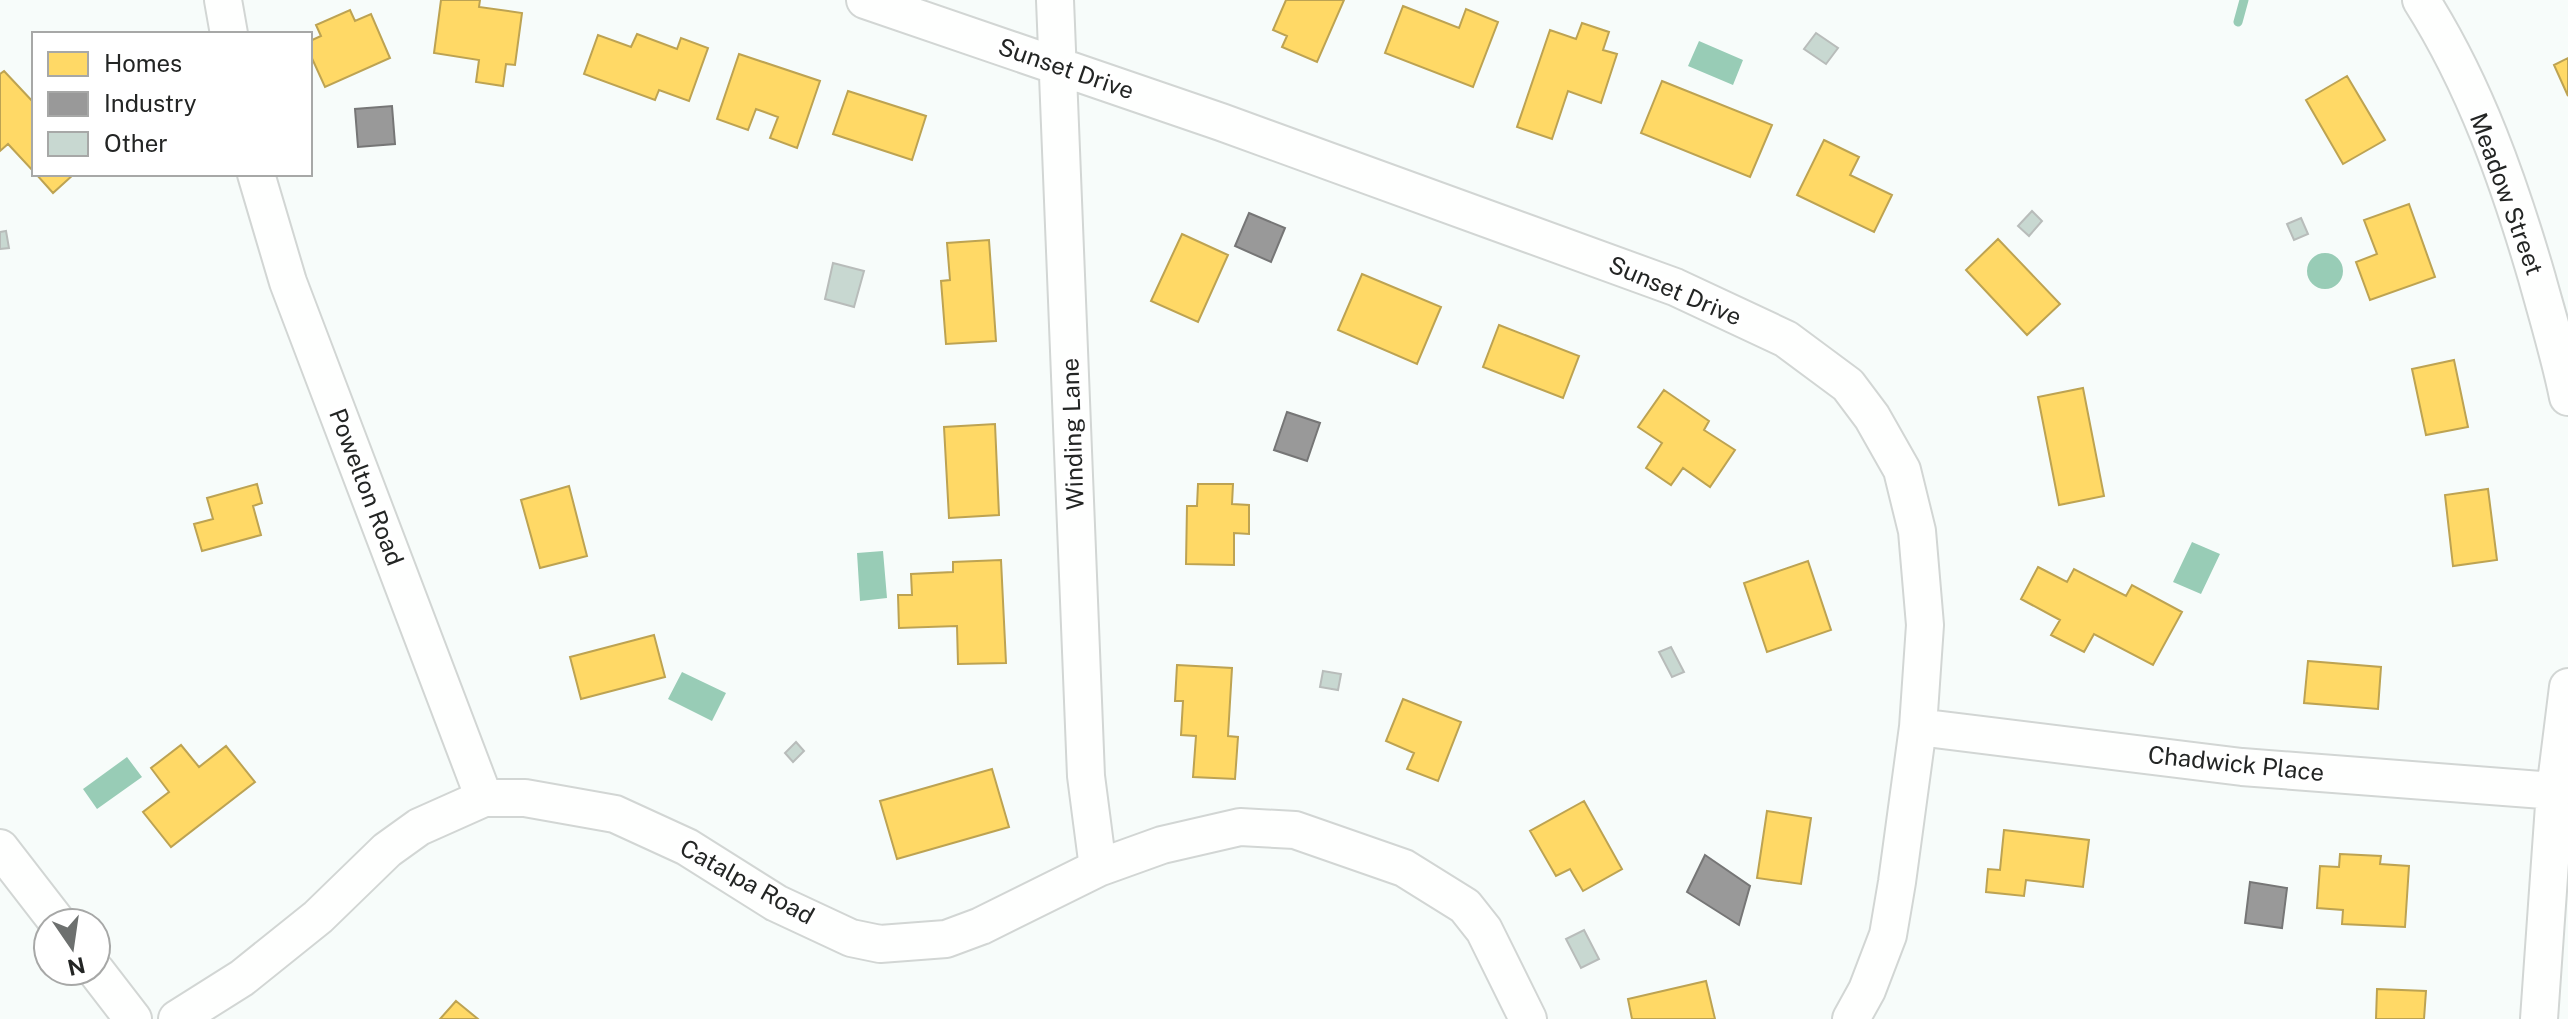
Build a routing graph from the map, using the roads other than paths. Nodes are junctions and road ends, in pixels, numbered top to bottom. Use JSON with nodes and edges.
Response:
{"nodes":[{"id":1,"x":223,"y":0,"type":"edge"},
{"id":2,"x":865,"y":0,"type":"edge"},
{"id":3,"x":1055,"y":0,"type":"edge"},
{"id":4,"x":2421,"y":0,"type":"edge"},
{"id":5,"x":229,"y":32,"type":"edge"},
{"id":6,"x":1059,"y":67,"type":"junction"},
{"id":7,"x":257,"y":176,"type":"edge"},
{"id":8,"x":2568,"y":397,"type":"edge"},
{"id":9,"x":2568,"y":687,"type":"edge"},
{"id":10,"x":1918,"y":727,"type":"junction"},
{"id":11,"x":2555,"y":791,"type":"junction"},
{"id":12,"x":484,"y":798,"type":"junction"},
{"id":13,"x":0,"y":848,"type":"edge"},
{"id":14,"x":1098,"y":868,"type":"junction"},
{"id":15,"x":46,"y":907,"type":"edge"},
{"id":16,"x":108,"y":987,"type":"edge"},
{"id":17,"x":133,"y":1019,"type":"edge"},
{"id":18,"x":177,"y":1019,"type":"edge"},
{"id":19,"x":1528,"y":1019,"type":"edge"},
{"id":20,"x":1851,"y":1019,"type":"edge"},
{"id":21,"x":2539,"y":1019,"type":"edge"}],
"edges":[{"from":1,"to":5,"type":"street"},
{"from":2,"to":6,"type":"street","name":"Sunset Drive"},
{"from":3,"to":6,"type":"street","name":"Winding Lane"},
{"from":4,"to":8,"type":"street","name":"Meadow Street"},
{"from":6,"to":10,"type":"street","name":"Sunset Drive"},
{"from":6,"to":14,"type":"street","name":"Winding Lane"},
{"from":7,"to":12,"type":"street","name":"Powelton Road"},
{"from":9,"to":11,"type":"street"},
{"from":10,"to":11,"type":"street","name":"Chadwick Place"},
{"from":10,"to":20,"type":"street","name":"Sunset Drive"},
{"from":11,"to":21,"type":"street"},
{"from":12,"to":14,"type":"street","name":"Catalpa Road"},
{"from":12,"to":18,"type":"street","name":"Catalpa Road"},
{"from":13,"to":15,"type":"street"},
{"from":14,"to":19,"type":"street","name":"Catalpa Road"},
{"from":16,"to":17,"type":"street"}]}
